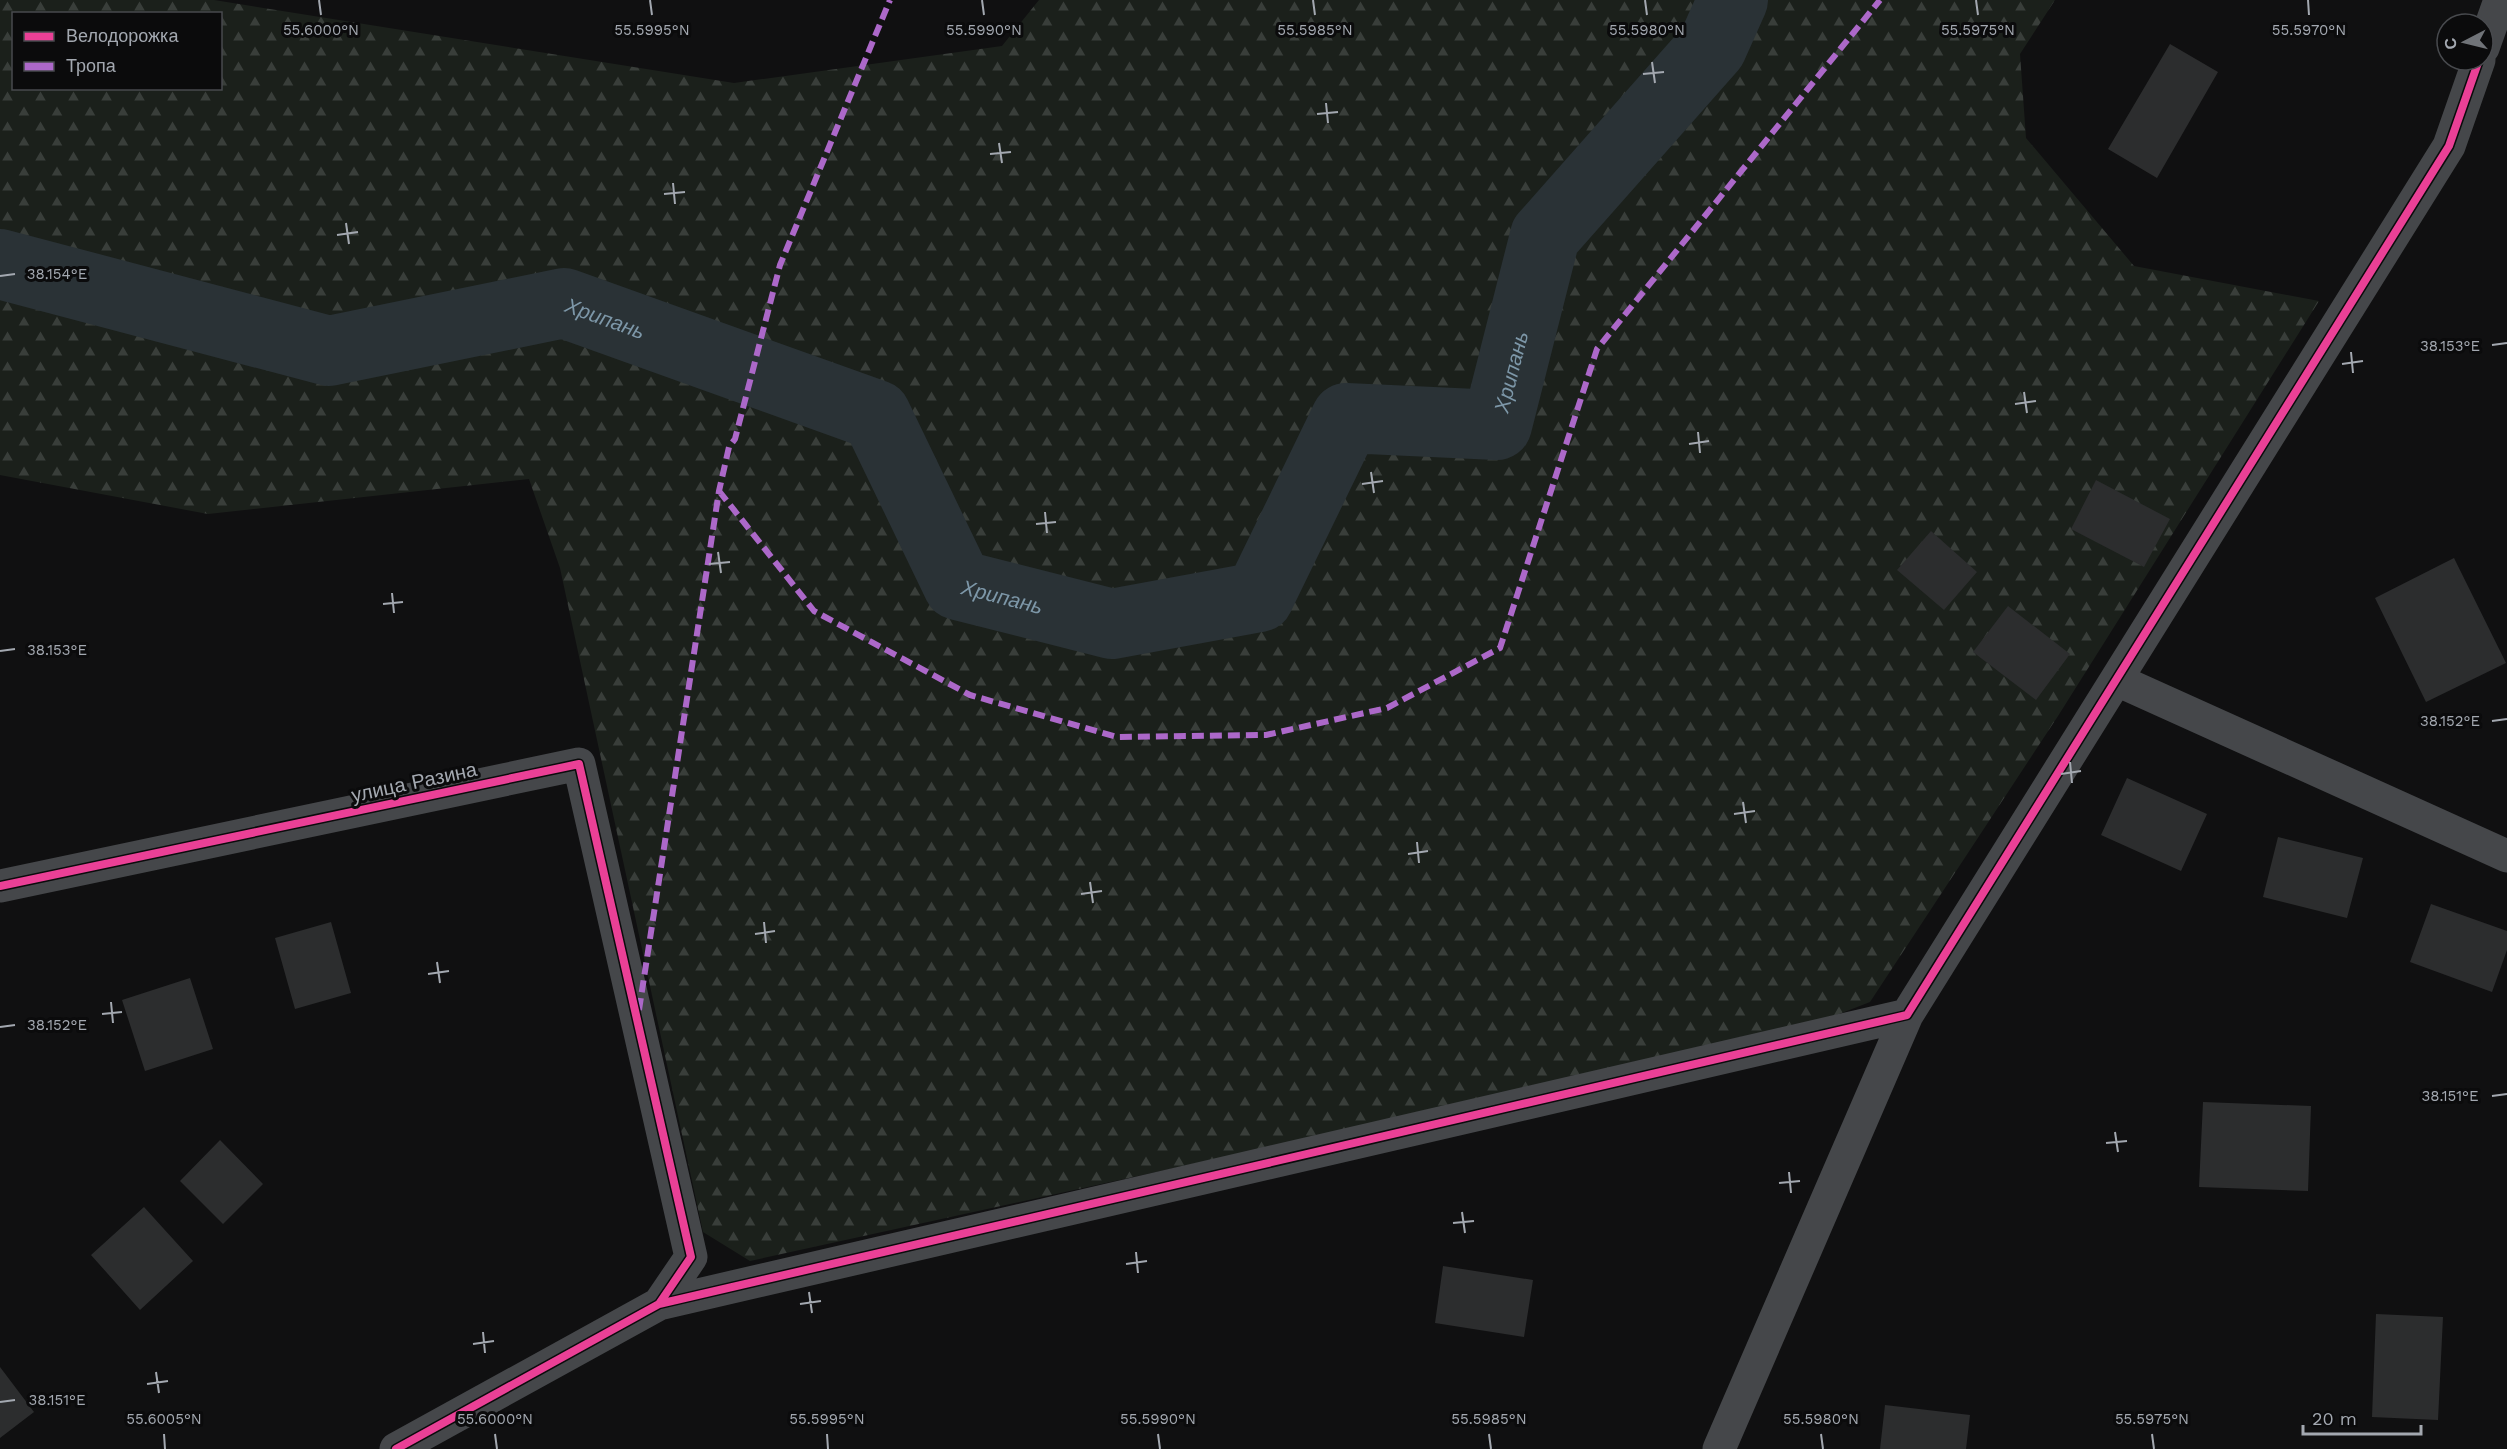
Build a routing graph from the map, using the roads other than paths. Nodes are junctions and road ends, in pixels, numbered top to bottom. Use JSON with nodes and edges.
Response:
{"nodes":[{"id":1,"x":2475,"y":72,"type":"edge"},
{"id":2,"x":2117,"y":680,"type":"junction"},
{"id":3,"x":2507,"y":856,"type":"edge"},
{"id":4,"x":0,"y":886,"type":"edge"},
{"id":5,"x":1907,"y":1015,"type":"junction"},
{"id":6,"x":659,"y":1304,"type":"junction"},
{"id":7,"x":396,"y":1449,"type":"edge"},
{"id":8,"x":1719,"y":1449,"type":"edge"}],
"edges":[{"from":1,"to":2,"type":"street"},
{"from":2,"to":3,"type":"street"},
{"from":2,"to":5,"type":"street"},
{"from":4,"to":6,"type":"street","name":"улица Разина"},
{"from":5,"to":6,"type":"street"},
{"from":5,"to":8,"type":"street"},
{"from":6,"to":7,"type":"street"}]}
